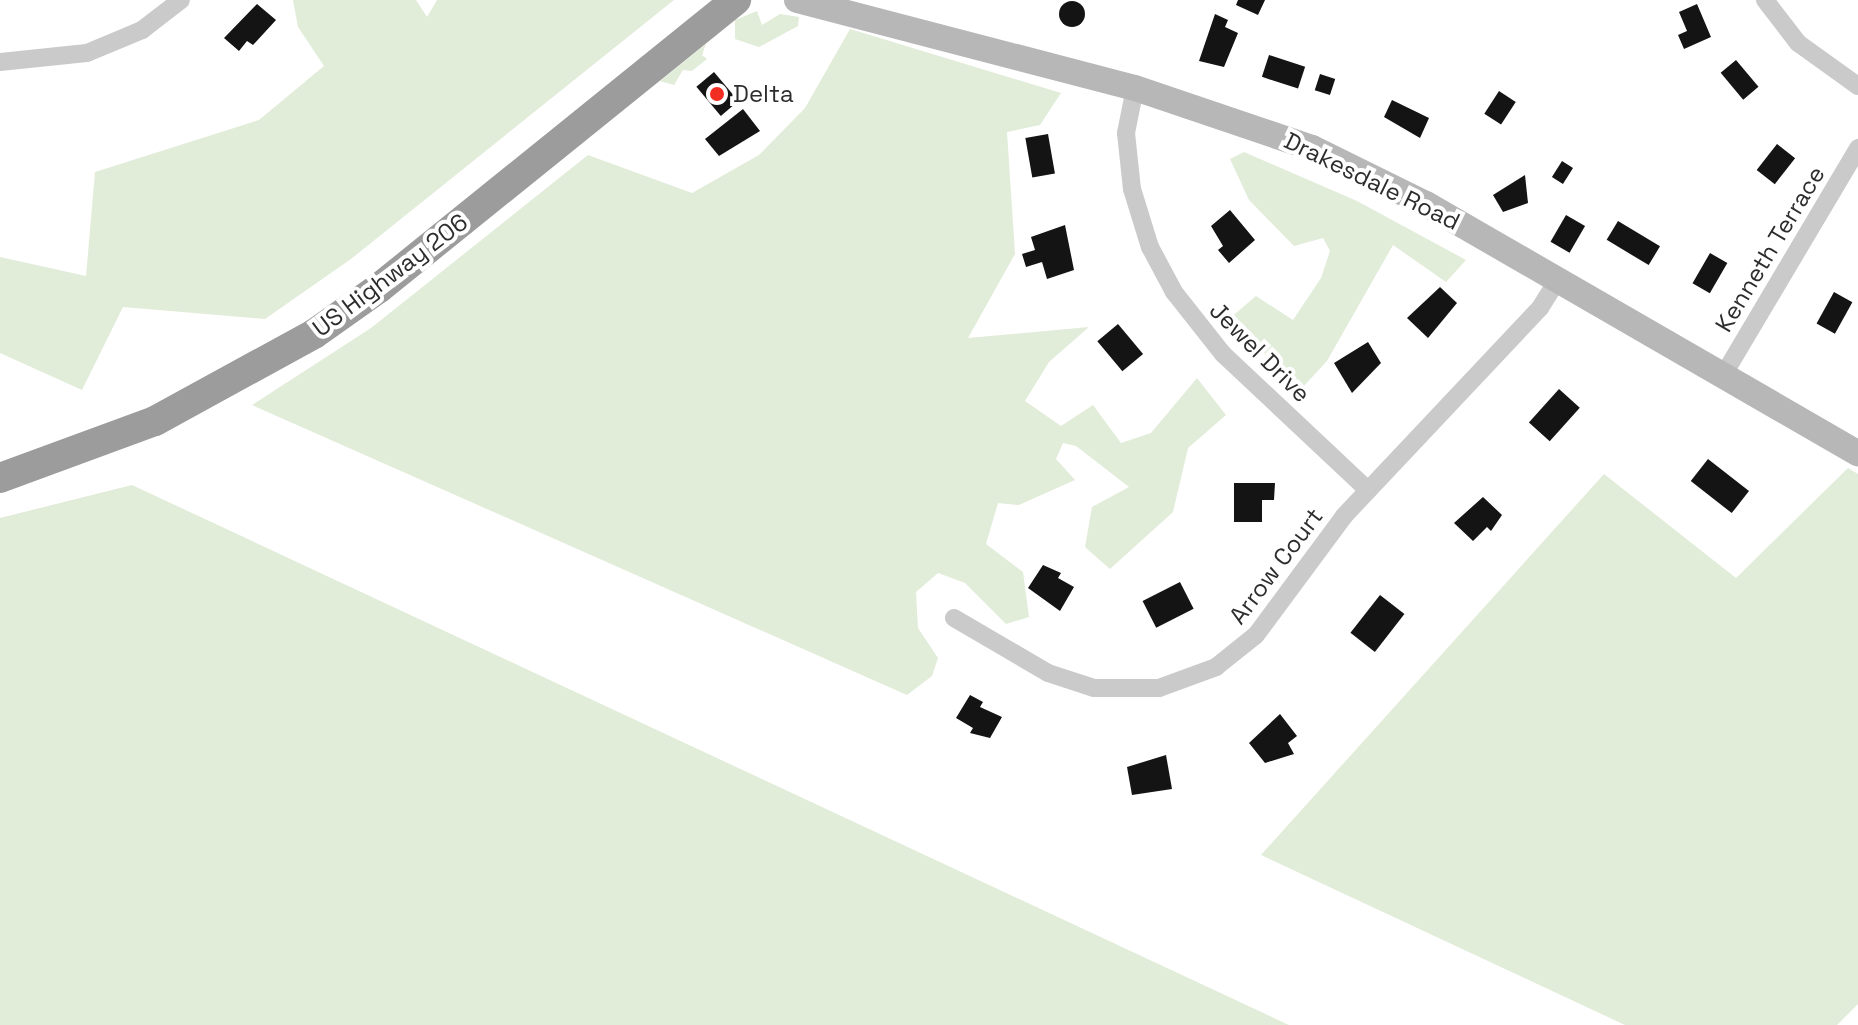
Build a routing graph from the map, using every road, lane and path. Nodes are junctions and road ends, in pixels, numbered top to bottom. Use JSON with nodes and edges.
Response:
{"nodes":[{"id":1,"x":181,"y":0,"type":"edge"},
{"id":2,"x":736,"y":0,"type":"edge"},
{"id":3,"x":797,"y":0,"type":"edge"},
{"id":4,"x":1765,"y":0,"type":"edge"},
{"id":5,"x":0,"y":62,"type":"edge"},
{"id":6,"x":1858,"y":86,"type":"edge"},
{"id":7,"x":1135,"y":88,"type":"junction"},
{"id":8,"x":1858,"y":148,"type":"edge"},
{"id":9,"x":1558,"y":279,"type":"junction"},
{"id":10,"x":1724,"y":374,"type":"junction"},
{"id":11,"x":1858,"y":453,"type":"edge"},
{"id":12,"x":0,"y":478,"type":"edge"},
{"id":13,"x":1368,"y":490,"type":"junction"},
{"id":14,"x":954,"y":618,"type":"dead end"}],
"edges":[{"from":1,"to":5,"type":"street"},
{"from":2,"to":12,"type":"highway","name":"US Highway 206"},
{"from":3,"to":7,"type":"main road","name":"Drakesdale Road"},
{"from":4,"to":6,"type":"street"},
{"from":7,"to":9,"type":"main road","name":"Drakesdale Road"},
{"from":7,"to":13,"type":"street","name":"Jewel Drive"},
{"from":8,"to":10,"type":"street","name":"Kenneth Terrace"},
{"from":9,"to":10,"type":"main road","name":"Drakesdale Road"},
{"from":9,"to":13,"type":"street","name":"Arrow Court"},
{"from":10,"to":11,"type":"main road","name":"Drakesdale Road"},
{"from":13,"to":14,"type":"street","name":"Arrow Court"}]}
